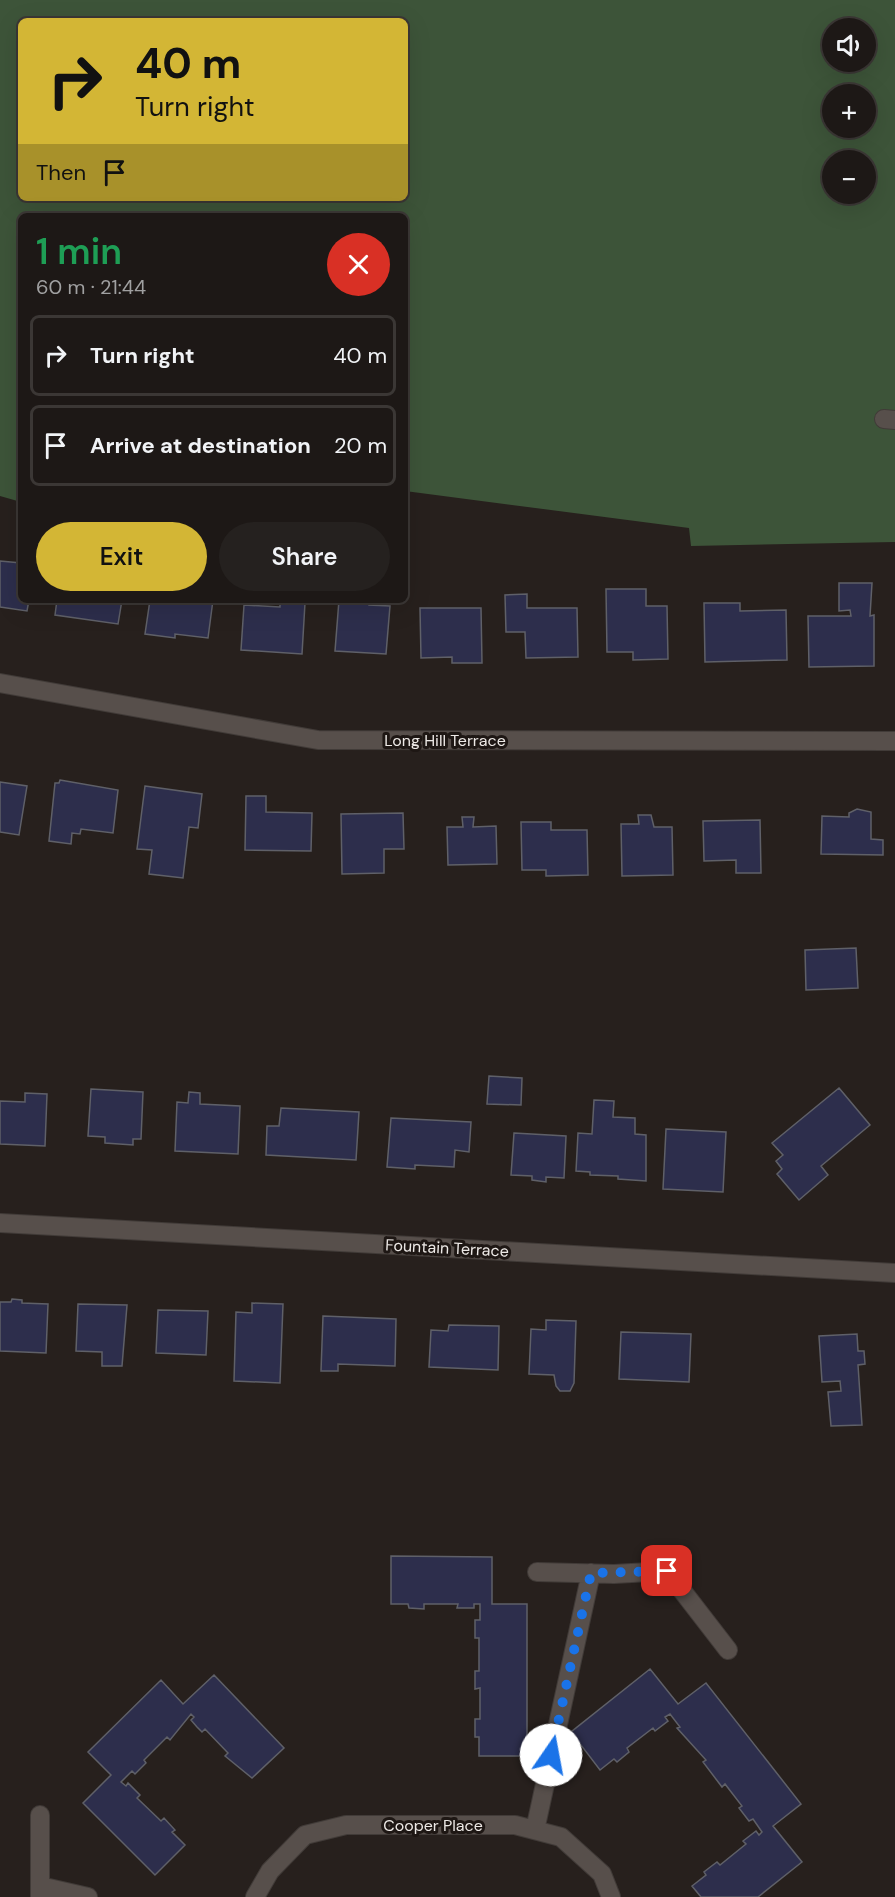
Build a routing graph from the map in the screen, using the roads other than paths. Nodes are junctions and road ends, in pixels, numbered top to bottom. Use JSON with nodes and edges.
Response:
{"nodes":[{"id":1,"x":0,"y":683,"type":"edge"},
{"id":2,"x":895,"y":741,"type":"edge"},
{"id":3,"x":0,"y":1223,"type":"edge"},
{"id":4,"x":895,"y":1273,"type":"edge"},
{"id":5,"x":537,"y":1572,"type":"dead end"},
{"id":6,"x":591,"y":1573,"type":"junction"},
{"id":7,"x":728,"y":1650,"type":"dead end"},
{"id":8,"x":40,"y":1815,"type":"dead end"},
{"id":9,"x":535,"y":1830,"type":"junction"},
{"id":10,"x":40,"y":1891,"type":"edge"},
{"id":11,"x":88,"y":1897,"type":"edge"},
{"id":12,"x":255,"y":1897,"type":"edge"},
{"id":13,"x":611,"y":1897,"type":"edge"}],
"edges":[{"from":1,"to":2,"type":"street","name":"Long Hill Terrace"},
{"from":3,"to":4,"type":"street","name":"Fountain Terrace"},
{"from":5,"to":6,"type":"street"},
{"from":6,"to":7,"type":"street"},
{"from":6,"to":9,"type":"street"},
{"from":8,"to":10,"type":"street"},
{"from":9,"to":12,"type":"street","name":"Cooper Place"},
{"from":9,"to":13,"type":"street","name":"Cooper Place"},
{"from":10,"to":11,"type":"street"}]}
